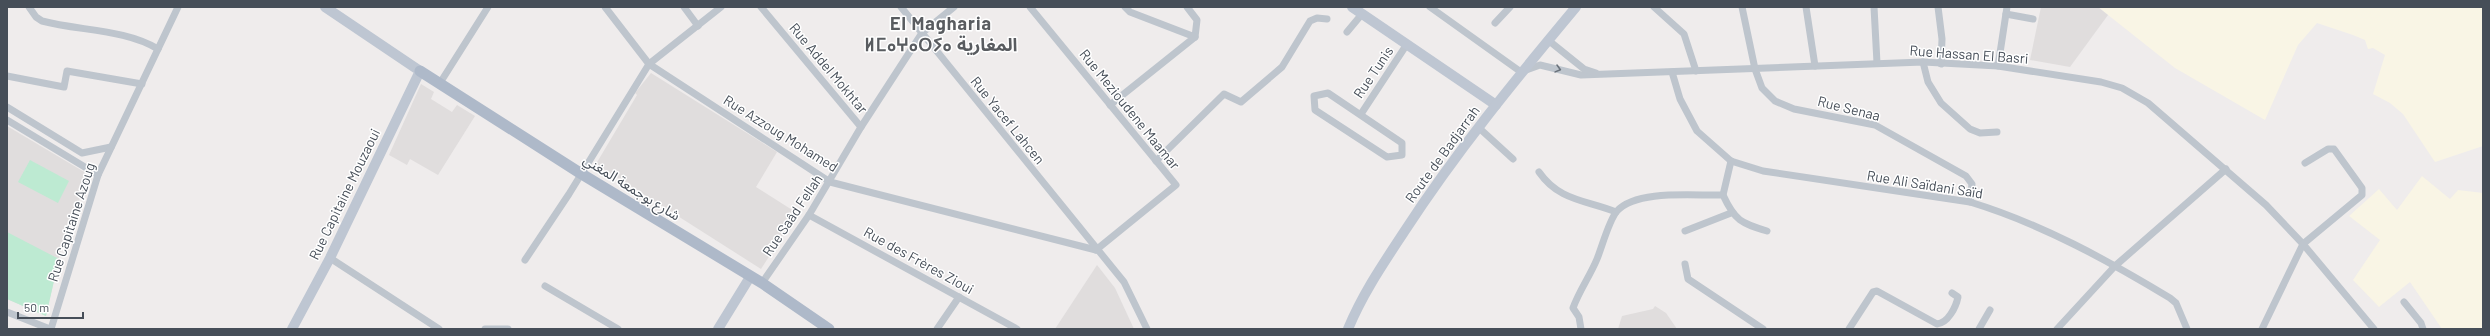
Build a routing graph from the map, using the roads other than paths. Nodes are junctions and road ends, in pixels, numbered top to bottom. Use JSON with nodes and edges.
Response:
{"nodes":[{"id":1,"x":28,"y":7,"type":"edge"},
{"id":2,"x":178,"y":7,"type":"edge"},
{"id":3,"x":325,"y":7,"type":"edge"},
{"id":4,"x":488,"y":7,"type":"edge"},
{"id":5,"x":605,"y":7,"type":"edge"},
{"id":6,"x":684,"y":7,"type":"edge"},
{"id":7,"x":721,"y":7,"type":"edge"},
{"id":8,"x":761,"y":7,"type":"edge"},
{"id":9,"x":901,"y":7,"type":"edge"},
{"id":10,"x":954,"y":7,"type":"edge"},
{"id":11,"x":1030,"y":7,"type":"edge"},
{"id":12,"x":1125,"y":7,"type":"edge"},
{"id":13,"x":1187,"y":7,"type":"edge"},
{"id":14,"x":1352,"y":7,"type":"edge"},
{"id":15,"x":1430,"y":7,"type":"edge"},
{"id":16,"x":1510,"y":7,"type":"edge"},
{"id":17,"x":1576,"y":7,"type":"edge"},
{"id":18,"x":1654,"y":7,"type":"edge"},
{"id":19,"x":1742,"y":7,"type":"edge"},
{"id":20,"x":1806,"y":7,"type":"edge"},
{"id":21,"x":1874,"y":7,"type":"edge"},
{"id":22,"x":1938,"y":7,"type":"edge"},
{"id":23,"x":2006,"y":10,"type":"edge"},
{"id":24,"x":1362,"y":14,"type":"junction"},
{"id":25,"x":1327,"y":19,"type":"dead end"},
{"id":26,"x":2033,"y":19,"type":"dead end"},
{"id":27,"x":1495,"y":23,"type":"dead end"},
{"id":28,"x":698,"y":26,"type":"junction"},
{"id":29,"x":1347,"y":32,"type":"dead end"},
{"id":30,"x":922,"y":33,"type":"junction"},
{"id":31,"x":1194,"y":37,"type":"junction"},
{"id":32,"x":1548,"y":40,"type":"junction"},
{"id":33,"x":1407,"y":44,"type":"junction"},
{"id":34,"x":158,"y":49,"type":"junction"},
{"id":35,"x":1923,"y":62,"type":"junction"},
{"id":36,"x":1877,"y":63,"type":"junction"},
{"id":37,"x":649,"y":64,"type":"junction"},
{"id":38,"x":1940,"y":64,"type":"junction"},
{"id":39,"x":1815,"y":66,"type":"junction"},
{"id":40,"x":1998,"y":66,"type":"junction"},
{"id":41,"x":1755,"y":69,"type":"junction"},
{"id":42,"x":420,"y":71,"type":"junction"},
{"id":43,"x":1696,"y":71,"type":"junction"},
{"id":44,"x":1521,"y":72,"type":"junction"},
{"id":45,"x":1672,"y":72,"type":"junction"},
{"id":46,"x":1598,"y":74,"type":"junction"},
{"id":47,"x":7,"y":76,"type":"edge"},
{"id":48,"x":440,"y":83,"type":"junction"},
{"id":49,"x":142,"y":84,"type":"junction"},
{"id":50,"x":1110,"y":105,"type":"junction"},
{"id":51,"x":1496,"y":105,"type":"junction"},
{"id":52,"x":7,"y":107,"type":"edge"},
{"id":53,"x":1361,"y":114,"type":"junction"},
{"id":54,"x":7,"y":120,"type":"edge"},
{"id":55,"x":861,"y":127,"type":"junction"},
{"id":56,"x":1478,"y":127,"type":"junction"},
{"id":57,"x":1997,"y":132,"type":"dead end"},
{"id":58,"x":111,"y":147,"type":"junction"},
{"id":59,"x":1513,"y":159,"type":"dead end"},
{"id":60,"x":1156,"y":161,"type":"junction"},
{"id":61,"x":1731,"y":162,"type":"junction"},
{"id":62,"x":2305,"y":163,"type":"dead end"},
{"id":63,"x":2226,"y":170,"type":"junction"},
{"id":64,"x":1539,"y":172,"type":"dead end"},
{"id":65,"x":580,"y":173,"type":"junction"},
{"id":66,"x":98,"y":175,"type":"junction"},
{"id":67,"x":830,"y":182,"type":"junction"},
{"id":68,"x":1723,"y":195,"type":"junction"},
{"id":69,"x":1970,"y":202,"type":"junction"},
{"id":70,"x":1616,"y":212,"type":"junction"},
{"id":71,"x":1731,"y":213,"type":"junction"},
{"id":72,"x":809,"y":215,"type":"junction"},
{"id":73,"x":1685,"y":230,"type":"dead end"},
{"id":74,"x":1767,"y":231,"type":"dead end"},
{"id":75,"x":2303,"y":244,"type":"junction"},
{"id":76,"x":1096,"y":250,"type":"junction"},
{"id":77,"x":330,"y":258,"type":"junction"},
{"id":78,"x":525,"y":260,"type":"dead end"},
{"id":79,"x":1685,"y":264,"type":"dead end"},
{"id":80,"x":2115,"y":266,"type":"junction"},
{"id":81,"x":750,"y":277,"type":"junction"},
{"id":82,"x":762,"y":283,"type":"junction"},
{"id":83,"x":545,"y":286,"type":"dead end"},
{"id":84,"x":1952,"y":293,"type":"dead end"},
{"id":85,"x":959,"y":297,"type":"junction"},
{"id":86,"x":2404,"y":302,"type":"dead end"},
{"id":87,"x":1990,"y":310,"type":"dead end"},
{"id":88,"x":7,"y":312,"type":"edge"},
{"id":89,"x":51,"y":329,"type":"edge"},
{"id":90,"x":292,"y":329,"type":"edge"},
{"id":91,"x":439,"y":329,"type":"edge"},
{"id":92,"x":484,"y":329,"type":"edge"},
{"id":93,"x":508,"y":329,"type":"edge"},
{"id":94,"x":618,"y":329,"type":"edge"},
{"id":95,"x":718,"y":329,"type":"edge"},
{"id":96,"x":829,"y":329,"type":"edge"},
{"id":97,"x":937,"y":329,"type":"edge"},
{"id":98,"x":1017,"y":329,"type":"edge"},
{"id":99,"x":1147,"y":329,"type":"edge"},
{"id":100,"x":1348,"y":329,"type":"edge"},
{"id":101,"x":1580,"y":329,"type":"edge"},
{"id":102,"x":1763,"y":329,"type":"edge"},
{"id":103,"x":1849,"y":329,"type":"edge"},
{"id":104,"x":1980,"y":329,"type":"edge"},
{"id":105,"x":2057,"y":329,"type":"edge"},
{"id":106,"x":2187,"y":329,"type":"edge"},
{"id":107,"x":2262,"y":329,"type":"edge"},
{"id":108,"x":2374,"y":329,"type":"edge"},
{"id":109,"x":2423,"y":329,"type":"edge"}],
"edges":[{"from":1,"to":34,"type":"street"},
{"from":2,"to":34,"type":"street","name":"Rue Capitaine Azoug"},
{"from":3,"to":42,"type":"main road"},
{"from":4,"to":48,"type":"street"},
{"from":5,"to":37,"type":"street","name":"Rue Azzoug Mohamed"},
{"from":6,"to":28,"type":"street"},
{"from":7,"to":28,"type":"street"},
{"from":8,"to":55,"type":"street","name":"Rue Addel Mokhtar"},
{"from":9,"to":30,"type":"street","name":"Rue Yacef Lahcen"},
{"from":10,"to":30,"type":"street","name":"Rue Saâd Fellah"},
{"from":11,"to":50,"type":"street","name":"Rue Mezioudene Maamar"},
{"from":12,"to":31,"type":"street"},
{"from":13,"to":31,"type":"street"},
{"from":14,"to":24,"type":"main road"},
{"from":15,"to":44,"type":"street"},
{"from":16,"to":27,"type":"street"},
{"from":17,"to":32,"type":"main road","name":"Route de Badjarrah"},
{"from":18,"to":43,"type":"street"},
{"from":19,"to":41,"type":"street","name":"Rue Senaa"},
{"from":20,"to":39,"type":"street"},
{"from":21,"to":36,"type":"street"},
{"from":22,"to":38,"type":"street"},
{"from":23,"to":26,"type":"street"},
{"from":23,"to":40,"type":"street"},
{"from":24,"to":29,"type":"street"},
{"from":24,"to":33,"type":"main road"},
{"from":25,"to":60,"type":"street"},
{"from":28,"to":37,"type":"street"},
{"from":30,"to":55,"type":"street","name":"Rue Saâd Fellah"},
{"from":30,"to":76,"type":"street","name":"Rue Yacef Lahcen"},
{"from":31,"to":50,"type":"street"},
{"from":32,"to":44,"type":"main road","name":"Route de Badjarrah"},
{"from":32,"to":46,"type":"street","name":"Rue Hassan El Basri"},
{"from":33,"to":51,"type":"main road"},
{"from":33,"to":53,"type":"street","name":"Rue Tunis"},
{"from":34,"to":49,"type":"street","name":"Rue Capitaine Azoug"},
{"from":35,"to":36,"type":"street","name":"Rue Hassan El Basri"},
{"from":35,"to":38,"type":"street","name":"Rue Hassan El Basri"},
{"from":35,"to":57,"type":"street"},
{"from":36,"to":39,"type":"street","name":"Rue Hassan El Basri"},
{"from":37,"to":65,"type":"street"},
{"from":37,"to":67,"type":"street","name":"Rue Azzoug Mohamed"},
{"from":38,"to":40,"type":"street","name":"Rue Hassan El Basri"},
{"from":39,"to":41,"type":"street","name":"Rue Hassan El Basri"},
{"from":40,"to":63,"type":"street","name":"Rue Hassan El Basri"},
{"from":41,"to":43,"type":"street","name":"Rue Hassan El Basri"},
{"from":41,"to":69,"type":"street","name":"Rue Senaa"},
{"from":42,"to":48,"type":"main road","name":"شارع بوجمعة المغني"},
{"from":42,"to":77,"type":"main road","name":"Rue Capitaine Mouzaoui"},
{"from":43,"to":45,"type":"street","name":"Rue Hassan El Basri"},
{"from":44,"to":46,"type":"street","name":"Rue Hassan El Basri","one_way":true},
{"from":44,"to":51,"type":"main road","name":"Route de Badjarrah"},
{"from":45,"to":46,"type":"street","name":"Rue Hassan El Basri"},
{"from":45,"to":61,"type":"street","name":"Rue Ali Saïdani Saïd"},
{"from":47,"to":49,"type":"street"},
{"from":48,"to":65,"type":"main road","name":"شارع بوجمعة المغني"},
{"from":49,"to":58,"type":"street","name":"Rue Capitaine Azoug"},
{"from":50,"to":60,"type":"street","name":"Rue Mezioudene Maamar"},
{"from":51,"to":56,"type":"main road","name":"Route de Badjarrah"},
{"from":52,"to":58,"type":"street"},
{"from":53,"to":53,"type":"street"},
{"from":54,"to":66,"type":"street"},
{"from":55,"to":67,"type":"street","name":"Rue Saâd Fellah"},
{"from":56,"to":59,"type":"street"},
{"from":56,"to":100,"type":"main road","name":"Route de Badjarrah"},
{"from":58,"to":66,"type":"street","name":"Rue Capitaine Azoug"},
{"from":60,"to":76,"type":"street","name":"Rue Mezioudene Maamar"},
{"from":61,"to":68,"type":"street"},
{"from":61,"to":69,"type":"street","name":"Rue Ali Saïdani Saïd"},
{"from":62,"to":75,"type":"street"},
{"from":63,"to":75,"type":"street","name":"Rue Hassan El Basri"},
{"from":63,"to":80,"type":"street"},
{"from":64,"to":70,"type":"street"},
{"from":65,"to":78,"type":"street"},
{"from":65,"to":81,"type":"main road","name":"شارع بوجمعة المغني"},
{"from":66,"to":89,"type":"street","name":"Rue Capitaine Azoug"},
{"from":67,"to":72,"type":"street","name":"Rue Saâd Fellah"},
{"from":67,"to":76,"type":"street","name":"Rue Azzoug Mohamed"},
{"from":68,"to":70,"type":"street"},
{"from":68,"to":71,"type":"street"},
{"from":69,"to":80,"type":"street","name":"Rue Ali Saïdani Saïd"},
{"from":70,"to":101,"type":"street"},
{"from":71,"to":73,"type":"street"},
{"from":71,"to":74,"type":"street"},
{"from":72,"to":82,"type":"street","name":"Rue Saâd Fellah"},
{"from":72,"to":85,"type":"street","name":"Rue des Frères Zioui"},
{"from":75,"to":107,"type":"street"},
{"from":75,"to":108,"type":"street","name":"Rue Hassan El Basri"},
{"from":76,"to":99,"type":"street","name":"Rue Yacef Lahcen"},
{"from":77,"to":90,"type":"main road","name":"Rue Capitaine Mouzaoui"},
{"from":77,"to":91,"type":"street"},
{"from":79,"to":102,"type":"street"},
{"from":80,"to":105,"type":"street"},
{"from":80,"to":106,"type":"street","name":"Rue Ali Saïdani Saïd"},
{"from":81,"to":82,"type":"main road","name":"شارع بوجمعة المغني"},
{"from":81,"to":95,"type":"main road"},
{"from":82,"to":96,"type":"main road","name":"شارع بوجمعة المغني"},
{"from":83,"to":94,"type":"street"},
{"from":84,"to":103,"type":"street"},
{"from":85,"to":97,"type":"street"},
{"from":85,"to":98,"type":"street","name":"Rue des Frères Zioui"},
{"from":86,"to":109,"type":"street"},
{"from":87,"to":104,"type":"street"},
{"from":88,"to":89,"type":"street"},
{"from":92,"to":93,"type":"street"}]}
